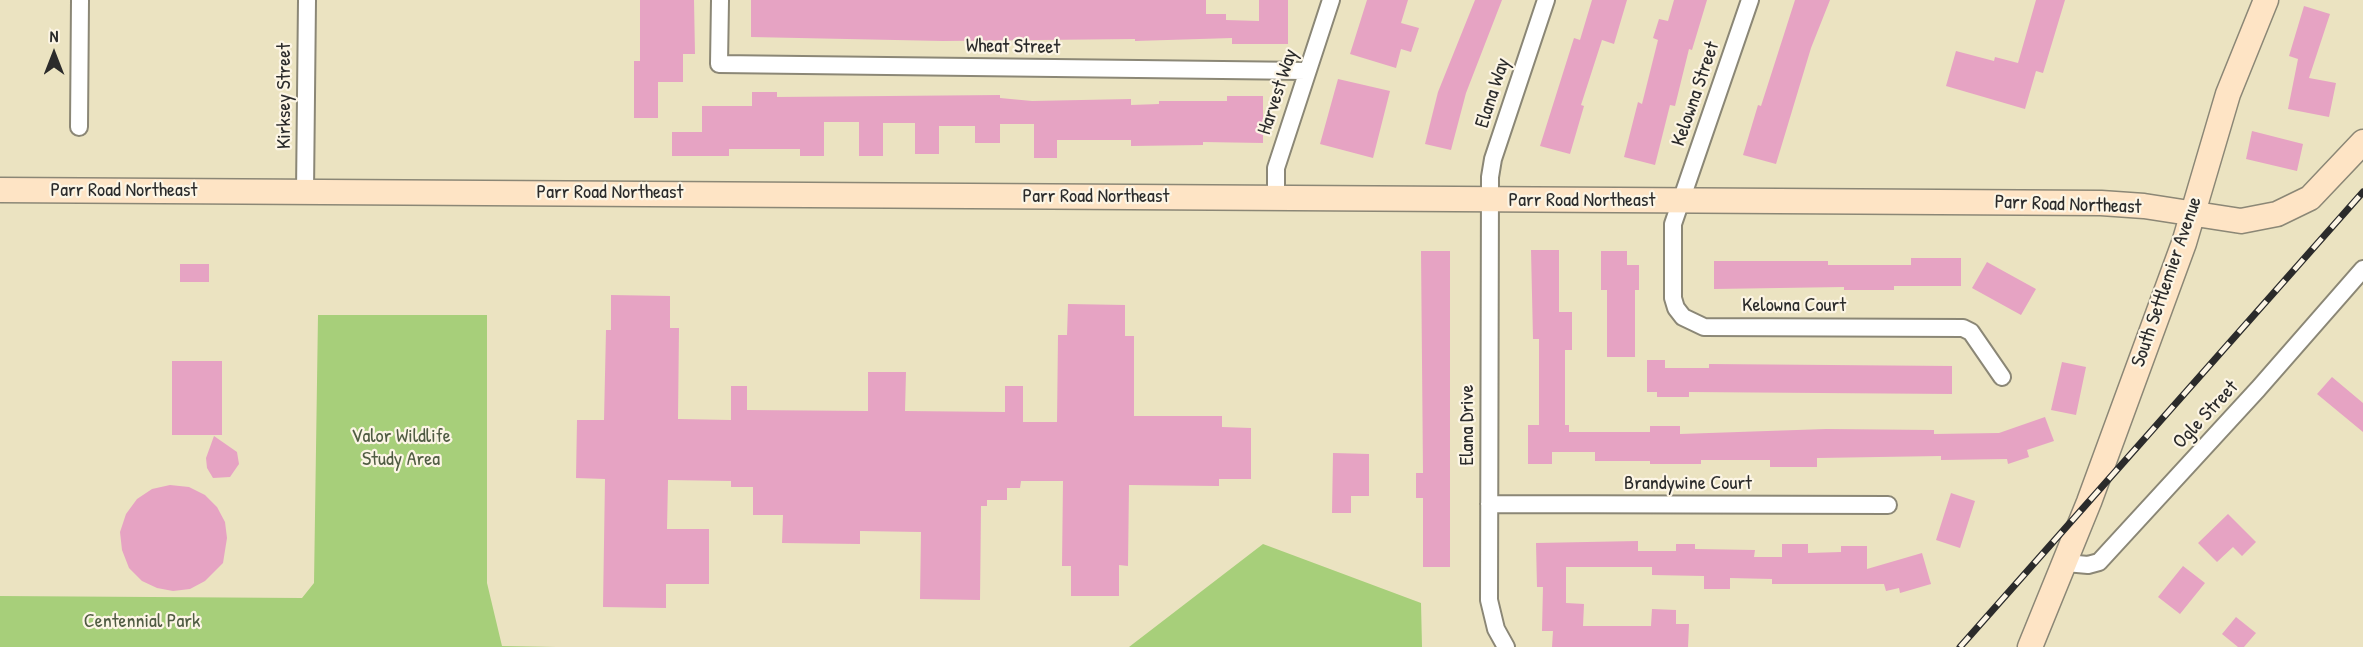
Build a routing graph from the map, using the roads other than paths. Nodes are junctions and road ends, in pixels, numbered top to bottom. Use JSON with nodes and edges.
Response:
{"nodes":[{"id":1,"x":80,"y":0,"type":"edge"},
{"id":2,"x":307,"y":0,"type":"edge"},
{"id":3,"x":720,"y":0,"type":"edge"},
{"id":4,"x":1331,"y":0,"type":"edge"},
{"id":5,"x":1546,"y":0,"type":"edge"},
{"id":6,"x":1750,"y":0,"type":"edge"},
{"id":7,"x":2266,"y":0,"type":"edge"},
{"id":8,"x":1306,"y":71,"type":"junction"},
{"id":9,"x":79,"y":127,"type":"dead end"},
{"id":10,"x":2363,"y":142,"type":"edge"},
{"id":11,"x":0,"y":190,"type":"edge"},
{"id":12,"x":305,"y":192,"type":"junction"},
{"id":13,"x":1276,"y":198,"type":"junction"},
{"id":14,"x":1491,"y":200,"type":"junction"},
{"id":15,"x":1681,"y":201,"type":"junction"},
{"id":16,"x":2192,"y":215,"type":"junction"},
{"id":17,"x":2363,"y":269,"type":"edge"},
{"id":18,"x":2002,"y":377,"type":"dead end"},
{"id":19,"x":1489,"y":504,"type":"junction"},
{"id":20,"x":1888,"y":506,"type":"dead end"},
{"id":21,"x":2066,"y":563,"type":"junction"},
{"id":22,"x":1506,"y":647,"type":"edge"},
{"id":23,"x":2030,"y":647,"type":"edge"}],
"edges":[{"from":1,"to":9,"type":"street"},
{"from":2,"to":12,"type":"street","name":"Kirksey Street"},
{"from":3,"to":8,"type":"street","name":"Wheat Street"},
{"from":4,"to":8,"type":"street","name":"Harvest Way"},
{"from":5,"to":14,"type":"street","name":"Elana Way"},
{"from":6,"to":15,"type":"street","name":"Kelowna Street"},
{"from":7,"to":16,"type":"main road","name":"South Settlemier Avenue"},
{"from":8,"to":13,"type":"street","name":"Harvest Way"},
{"from":10,"to":16,"type":"main road","name":"Parr Road Northeast"},
{"from":11,"to":12,"type":"main road","name":"Parr Road Northeast"},
{"from":12,"to":13,"type":"main road","name":"Parr Road Northeast"},
{"from":13,"to":14,"type":"main road","name":"Parr Road Northeast"},
{"from":14,"to":15,"type":"main road","name":"Parr Road Northeast"},
{"from":14,"to":19,"type":"street","name":"Elana Drive"},
{"from":15,"to":16,"type":"main road","name":"Parr Road Northeast"},
{"from":15,"to":18,"type":"street","name":"Kelowna Court"},
{"from":16,"to":21,"type":"main road","name":"South Settlemier Avenue"},
{"from":17,"to":21,"type":"street","name":"Ogle Street"},
{"from":19,"to":20,"type":"street","name":"Brandywine Court"},
{"from":19,"to":22,"type":"street","name":"Elana Drive"},
{"from":21,"to":23,"type":"main road","name":"South Settlemier Avenue"}]}
